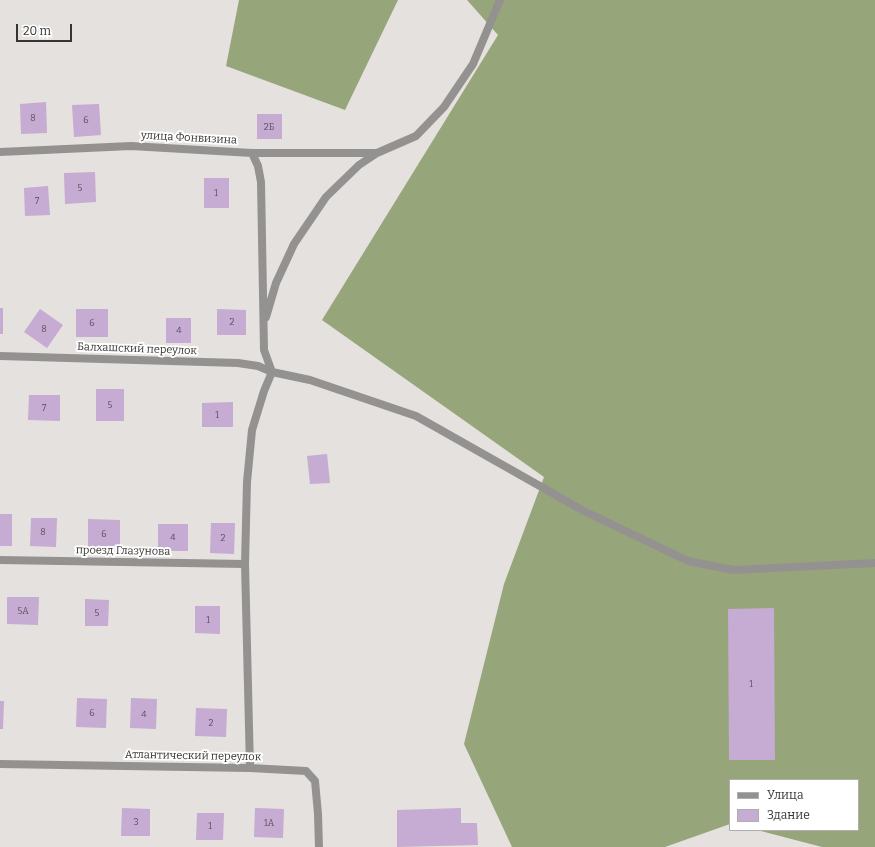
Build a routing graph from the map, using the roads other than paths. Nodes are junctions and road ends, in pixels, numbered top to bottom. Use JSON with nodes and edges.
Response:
{"nodes":[{"id":1,"x":500,"y":0,"type":"edge"},
{"id":2,"x":0,"y":152,"type":"edge"},
{"id":3,"x":252,"y":153,"type":"junction"},
{"id":4,"x":377,"y":153,"type":"junction"},
{"id":5,"x":263,"y":326,"type":"junction"},
{"id":6,"x":0,"y":356,"type":"edge"},
{"id":7,"x":272,"y":372,"type":"junction"},
{"id":8,"x":0,"y":560,"type":"edge"},
{"id":9,"x":875,"y":563,"type":"edge"},
{"id":10,"x":245,"y":564,"type":"junction"},
{"id":11,"x":0,"y":764,"type":"edge"},
{"id":12,"x":250,"y":768,"type":"junction"},
{"id":13,"x":319,"y":847,"type":"edge"}],
"edges":[{"from":1,"to":4,"type":"street"},
{"from":2,"to":3,"type":"street","name":"улица Фонвизина"},
{"from":3,"to":4,"type":"street","name":"улица Фонвизина"},
{"from":3,"to":5,"type":"street"},
{"from":4,"to":5,"type":"street"},
{"from":5,"to":7,"type":"street"},
{"from":6,"to":7,"type":"street","name":"Балхашский переулок"},
{"from":7,"to":9,"type":"street","name":"Балхашский переулок"},
{"from":7,"to":10,"type":"street"},
{"from":8,"to":10,"type":"street","name":"проезд Глазунова"},
{"from":10,"to":12,"type":"street"},
{"from":11,"to":12,"type":"street","name":"Атлантический переулок"},
{"from":12,"to":13,"type":"street","name":"Атлантический переулок"}]}
